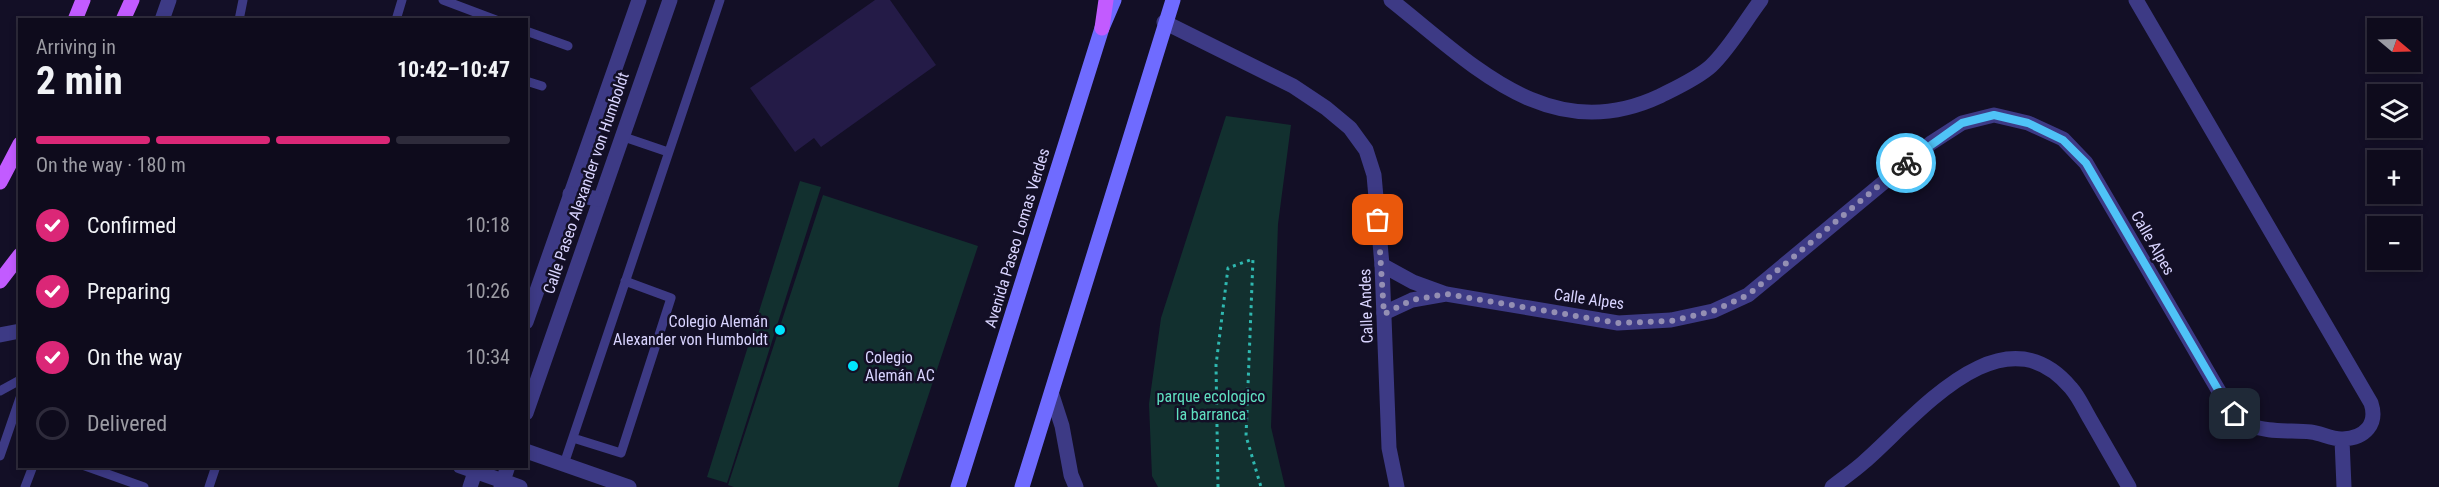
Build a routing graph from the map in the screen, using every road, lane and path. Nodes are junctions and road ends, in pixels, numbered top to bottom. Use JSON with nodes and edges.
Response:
{"nodes":[{"id":1,"x":83,"y":0,"type":"edge"},
{"id":2,"x":132,"y":0,"type":"edge"},
{"id":3,"x":169,"y":0,"type":"edge"},
{"id":4,"x":243,"y":0,"type":"edge"},
{"id":5,"x":402,"y":0,"type":"edge"},
{"id":6,"x":443,"y":0,"type":"edge"},
{"id":7,"x":639,"y":0,"type":"edge"},
{"id":8,"x":670,"y":0,"type":"edge"},
{"id":9,"x":720,"y":0,"type":"edge"},
{"id":10,"x":1106,"y":0,"type":"edge"},
{"id":11,"x":1114,"y":0,"type":"edge"},
{"id":12,"x":1173,"y":0,"type":"edge"},
{"id":13,"x":1391,"y":0,"type":"edge"},
{"id":14,"x":1761,"y":0,"type":"edge"},
{"id":15,"x":2136,"y":0,"type":"edge"},
{"id":16,"x":76,"y":18,"type":"edge"},
{"id":17,"x":124,"y":18,"type":"edge"},
{"id":18,"x":163,"y":18,"type":"edge"},
{"id":19,"x":238,"y":18,"type":"edge"},
{"id":20,"x":397,"y":18,"type":"edge"},
{"id":21,"x":491,"y":18,"type":"edge"},
{"id":22,"x":1164,"y":22,"type":"junction"},
{"id":23,"x":1102,"y":28,"type":"junction"},
{"id":24,"x":528,"y":32,"type":"edge"},
{"id":25,"x":568,"y":46,"type":"dead end"},
{"id":26,"x":528,"y":82,"type":"edge"},
{"id":27,"x":542,"y":86,"type":"dead end"},
{"id":28,"x":621,"y":136,"type":"junction"},
{"id":29,"x":18,"y":148,"type":"edge"},
{"id":30,"x":668,"y":152,"type":"junction"},
{"id":31,"x":0,"y":182,"type":"edge"},
{"id":32,"x":570,"y":194,"type":"junction"},
{"id":33,"x":599,"y":199,"type":"junction"},
{"id":34,"x":18,"y":258,"type":"edge"},
{"id":35,"x":1382,"y":265,"type":"junction"},
{"id":36,"x":0,"y":281,"type":"edge"},
{"id":37,"x":625,"y":281,"type":"junction"},
{"id":38,"x":1446,"y":294,"type":"junction"},
{"id":39,"x":1384,"y":314,"type":"junction"},
{"id":40,"x":528,"y":316,"type":"edge"},
{"id":41,"x":18,"y":331,"type":"edge"},
{"id":42,"x":0,"y":335,"type":"edge"},
{"id":43,"x":18,"y":381,"type":"edge"},
{"id":44,"x":0,"y":390,"type":"edge"},
{"id":45,"x":1052,"y":395,"type":"junction"},
{"id":46,"x":18,"y":404,"type":"edge"},
{"id":47,"x":528,"y":407,"type":"edge"},
{"id":48,"x":573,"y":438,"type":"junction"},
{"id":49,"x":2342,"y":440,"type":"junction"},
{"id":50,"x":528,"y":452,"type":"edge"},
{"id":51,"x":0,"y":456,"type":"edge"},
{"id":52,"x":564,"y":464,"type":"junction"},
{"id":53,"x":32,"y":468,"type":"edge"},
{"id":54,"x":91,"y":468,"type":"edge"},
{"id":55,"x":216,"y":468,"type":"edge"},
{"id":56,"x":476,"y":469,"type":"edge"},
{"id":57,"x":504,"y":478,"type":"edge"},
{"id":58,"x":25,"y":487,"type":"edge"},
{"id":59,"x":144,"y":487,"type":"edge"},
{"id":60,"x":209,"y":487,"type":"edge"},
{"id":61,"x":470,"y":487,"type":"edge"},
{"id":62,"x":520,"y":487,"type":"edge"},
{"id":63,"x":628,"y":487,"type":"edge"},
{"id":64,"x":958,"y":487,"type":"edge"},
{"id":65,"x":1022,"y":487,"type":"edge"},
{"id":66,"x":1076,"y":487,"type":"edge"},
{"id":67,"x":1218,"y":487,"type":"edge"},
{"id":68,"x":1261,"y":487,"type":"edge"},
{"id":69,"x":1397,"y":487,"type":"edge"},
{"id":70,"x":1832,"y":487,"type":"edge"},
{"id":71,"x":2129,"y":487,"type":"edge"},
{"id":72,"x":2344,"y":487,"type":"edge"}],
"edges":[{"from":1,"to":16,"type":"main road"},
{"from":2,"to":17,"type":"main road"},
{"from":3,"to":18,"type":"street"},
{"from":4,"to":19,"type":"lane"},
{"from":5,"to":20,"type":"lane"},
{"from":6,"to":21,"type":"lane"},
{"from":7,"to":32,"type":"street","name":"Calle Paseo Alexander von Humboldt"},
{"from":8,"to":28,"type":"street","name":"Calle Paseo Alexander von Humboldt"},
{"from":9,"to":30,"type":"lane"},
{"from":10,"to":23,"type":"main road"},
{"from":11,"to":23,"type":"main road","name":"Avenida Paseo Lomas Verdes"},
{"from":12,"to":22,"type":"main road"},
{"from":13,"to":14,"type":"street"},
{"from":15,"to":49,"type":"street"},
{"from":22,"to":35,"type":"street","name":"Calle Andes"},
{"from":22,"to":45,"type":"main road"},
{"from":23,"to":64,"type":"main road","name":"Avenida Paseo Lomas Verdes"},
{"from":24,"to":25,"type":"lane"},
{"from":26,"to":27,"type":"lane"},
{"from":28,"to":30,"type":"lane"},
{"from":28,"to":33,"type":"street","name":"Calle Paseo Alexander von Humboldt"},
{"from":29,"to":31,"type":"main road"},
{"from":30,"to":37,"type":"lane"},
{"from":32,"to":33,"type":"street"},
{"from":32,"to":40,"type":"street","name":"Calle Paseo Alexander von Humboldt"},
{"from":33,"to":47,"type":"street","name":"Calle Paseo Alexander von Humboldt"},
{"from":34,"to":36,"type":"main road"},
{"from":35,"to":38,"type":"street","name":"Calle Alpes"},
{"from":35,"to":39,"type":"street","name":"Calle Andes"},
{"from":37,"to":48,"type":"lane"},
{"from":37,"to":48,"type":"lane"},
{"from":38,"to":39,"type":"street","name":"Calle Alpes"},
{"from":38,"to":49,"type":"street","name":"Calle Alpes"},
{"from":39,"to":69,"type":"street","name":"Calle Andes"},
{"from":41,"to":42,"type":"street"},
{"from":43,"to":44,"type":"lane"},
{"from":45,"to":65,"type":"main road"},
{"from":45,"to":66,"type":"street"},
{"from":46,"to":51,"type":"lane"},
{"from":48,"to":52,"type":"lane"},
{"from":49,"to":72,"type":"street"},
{"from":50,"to":52,"type":"street"},
{"from":52,"to":63,"type":"street"},
{"from":53,"to":58,"type":"lane"},
{"from":54,"to":59,"type":"lane"},
{"from":55,"to":60,"type":"lane"},
{"from":56,"to":57,"type":"street"},
{"from":56,"to":61,"type":"street"},
{"from":57,"to":62,"type":"street"},
{"from":67,"to":68,"type":"path"},
{"from":70,"to":71,"type":"street"}]}
